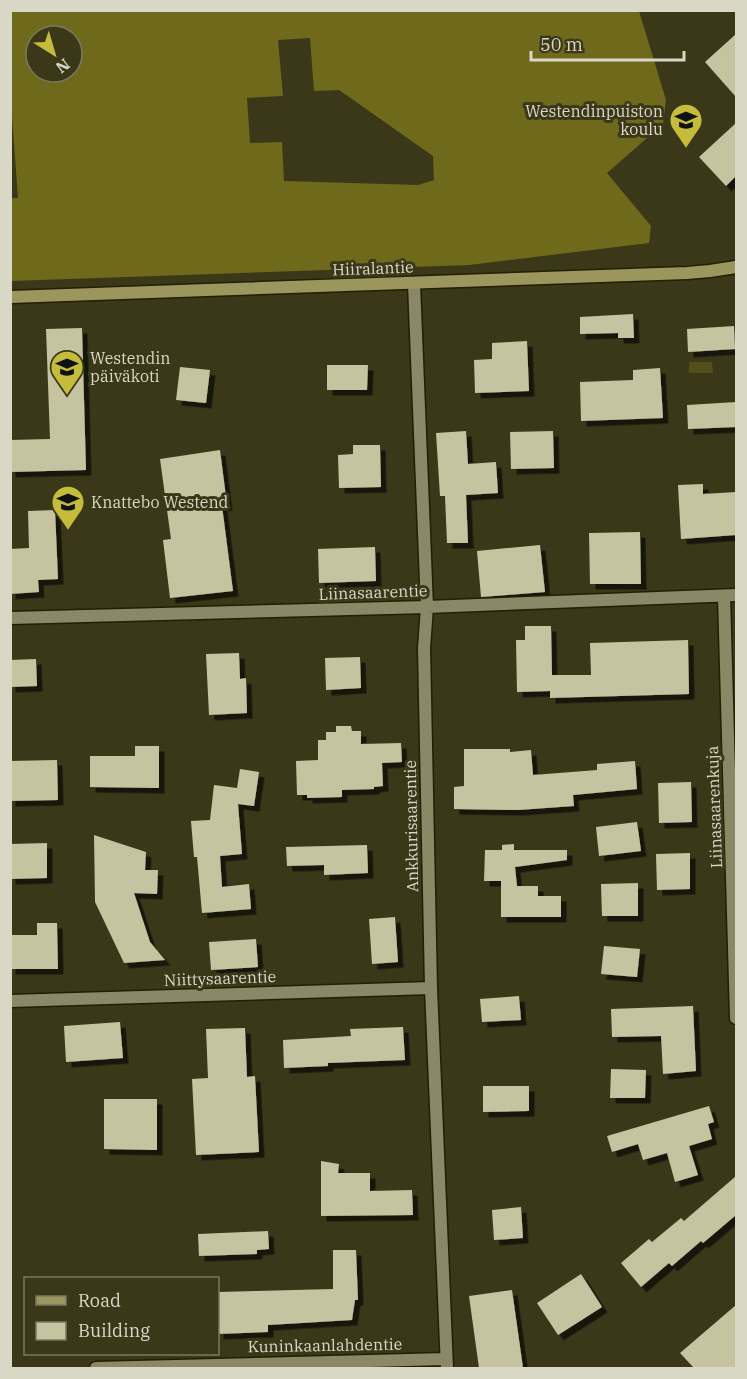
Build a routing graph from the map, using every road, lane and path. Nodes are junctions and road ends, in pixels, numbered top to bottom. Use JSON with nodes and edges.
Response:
{"nodes":[{"id":1,"x":736,"y":267,"type":"edge"},
{"id":2,"x":414,"y":284,"type":"junction"},
{"id":3,"x":10,"y":297,"type":"edge"},
{"id":4,"x":730,"y":596,"type":"edge"},
{"id":5,"x":427,"y":607,"type":"junction"},
{"id":6,"x":10,"y":618,"type":"edge"},
{"id":7,"x":431,"y":988,"type":"junction"},
{"id":8,"x":10,"y":1001,"type":"edge"},
{"id":9,"x":736,"y":1018,"type":"edge"},
{"id":10,"x":447,"y":1364,"type":"edge"},
{"id":11,"x":96,"y":1368,"type":"edge"}],
"edges":[{"from":1,"to":2,"type":"street","name":"Hiiralantie"},
{"from":2,"to":3,"type":"street","name":"Hiiralantie"},
{"from":2,"to":5,"type":"street","name":"Ankkurisaarentie"},
{"from":4,"to":5,"type":"street","name":"Liinasaarentie"},
{"from":4,"to":9,"type":"street","name":"Liinasaarenkuja"},
{"from":5,"to":6,"type":"street","name":"Liinasaarentie"},
{"from":5,"to":7,"type":"street","name":"Ankkurisaarentie"},
{"from":7,"to":8,"type":"street","name":"Niittysaarentie"},
{"from":7,"to":10,"type":"street","name":"Ankkurisaarentie"},
{"from":10,"to":11,"type":"street","name":"Kuninkaanlahdentie"}]}
